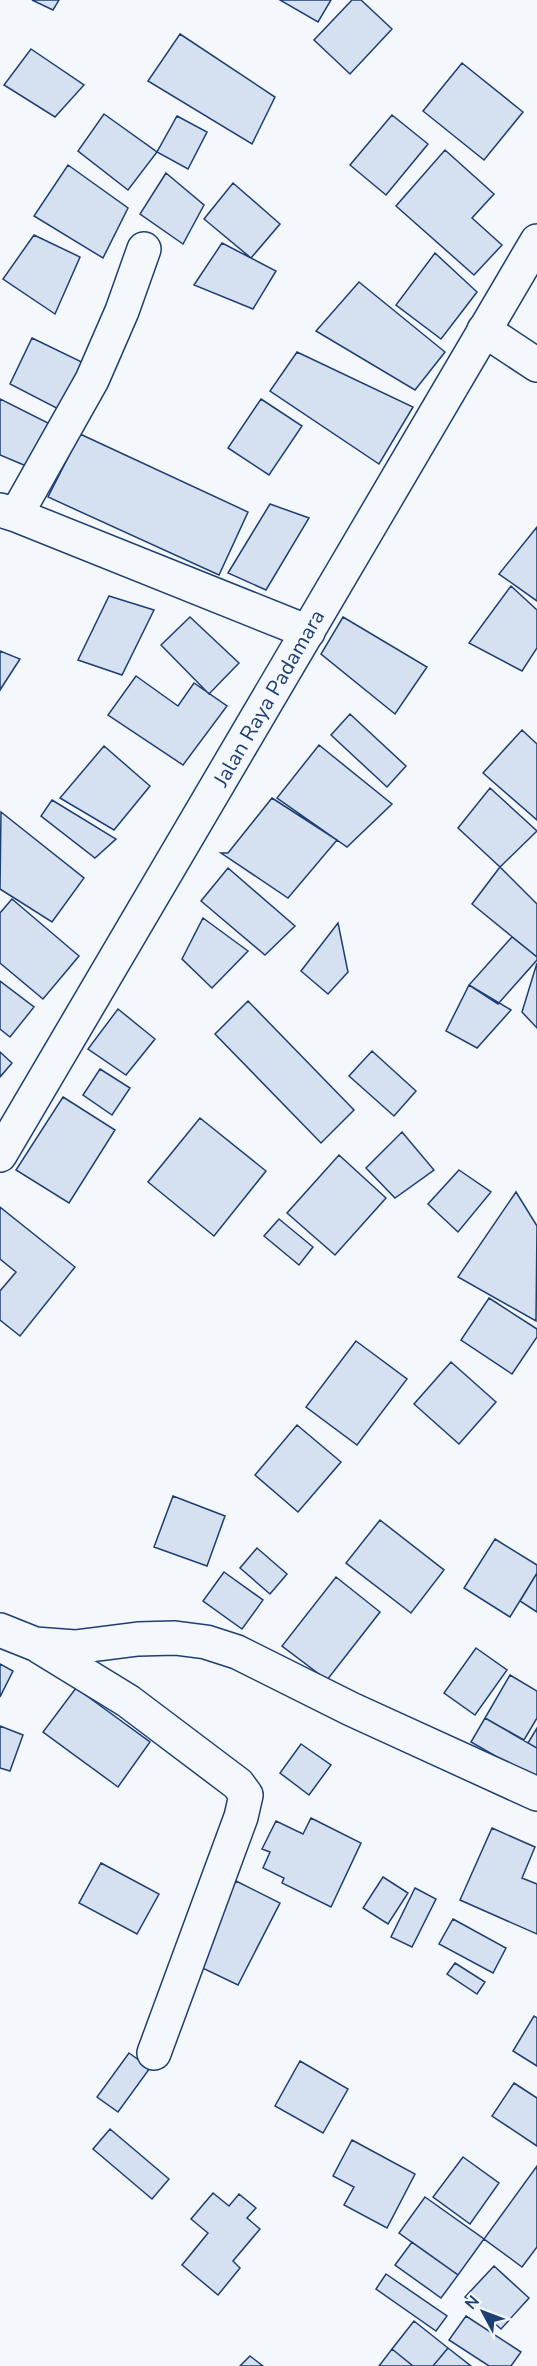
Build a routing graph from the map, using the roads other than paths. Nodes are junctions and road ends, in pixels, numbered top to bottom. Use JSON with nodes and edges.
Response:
{"nodes":[{"id":1,"x":537,"y":241,"type":"edge"},
{"id":2,"x":144,"y":249,"type":"dead end"},
{"id":3,"x":484,"y":330,"type":"junction"},
{"id":4,"x":537,"y":365,"type":"edge"},
{"id":5,"x":8,"y":513,"type":"edge"},
{"id":6,"x":308,"y":632,"type":"junction"},
{"id":7,"x":0,"y":1155,"type":"edge"},
{"id":8,"x":0,"y":1630,"type":"edge"},
{"id":9,"x":35,"y":1644,"type":"junction"},
{"id":10,"x":537,"y":1794,"type":"edge"},
{"id":11,"x":154,"y":2053,"type":"dead end"}],
"edges":[{"from":1,"to":3,"type":"street","name":"Jalan Raya Padamara"},
{"from":2,"to":5,"type":"street"},
{"from":3,"to":4,"type":"street"},
{"from":3,"to":6,"type":"street","name":"Jalan Raya Padamara"},
{"from":5,"to":6,"type":"street"},
{"from":6,"to":7,"type":"street","name":"Jalan Raya Padamara"},
{"from":8,"to":9,"type":"street"},
{"from":9,"to":10,"type":"street"},
{"from":9,"to":11,"type":"street"}]}
